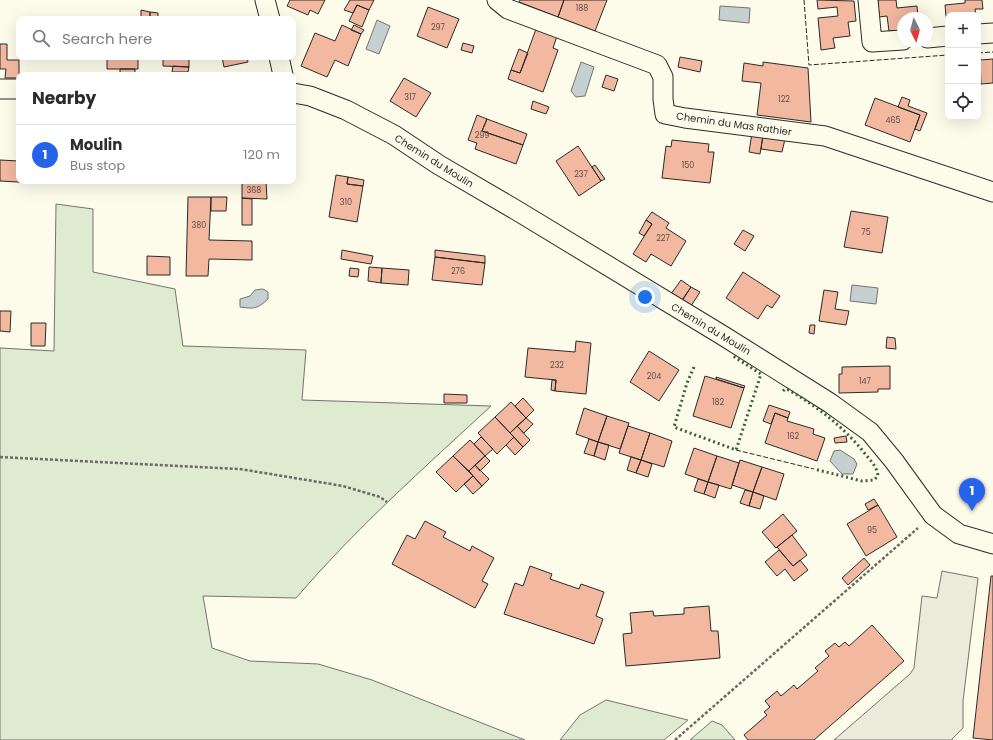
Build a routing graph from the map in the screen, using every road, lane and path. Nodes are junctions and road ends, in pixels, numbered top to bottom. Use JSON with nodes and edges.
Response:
{"nodes":[{"id":1,"x":265,"y":0,"type":"edge"},
{"id":2,"x":497,"y":0,"type":"edge"},
{"id":3,"x":868,"y":0,"type":"edge"},
{"id":4,"x":269,"y":16,"type":"edge"},
{"id":5,"x":993,"y":33,"type":"edge"},
{"id":6,"x":981,"y":34,"type":"edge"},
{"id":7,"x":945,"y":36,"type":"edge"},
{"id":8,"x":933,"y":37,"type":"edge"},
{"id":9,"x":897,"y":40,"type":"edge"},
{"id":10,"x":280,"y":60,"type":"edge"},
{"id":11,"x":282,"y":72,"type":"edge"},
{"id":12,"x":16,"y":89,"type":"edge"},
{"id":13,"x":0,"y":90,"type":"edge"},
{"id":14,"x":296,"y":94,"type":"edge"},
{"id":15,"x":993,"y":192,"type":"edge"},
{"id":16,"x":0,"y":457,"type":"edge"},
{"id":17,"x":386,"y":502,"type":"dead end"},
{"id":18,"x":933,"y":515,"type":"junction"},
{"id":19,"x":993,"y":544,"type":"edge"},
{"id":20,"x":676,"y":740,"type":"edge"}],
"edges":[{"from":1,"to":4,"type":"street"},
{"from":2,"to":15,"type":"street","name":"Chemin du Mas Rathier"},
{"from":3,"to":9,"type":"street"},
{"from":5,"to":6,"type":"street"},
{"from":7,"to":8,"type":"street"},
{"from":10,"to":11,"type":"street"},
{"from":12,"to":13,"type":"street"},
{"from":14,"to":18,"type":"street","name":"Chemin du Moulin"},
{"from":16,"to":17,"type":"path"},
{"from":18,"to":19,"type":"street","name":"Chemin du Moulin"},
{"from":18,"to":20,"type":"path"}]}
